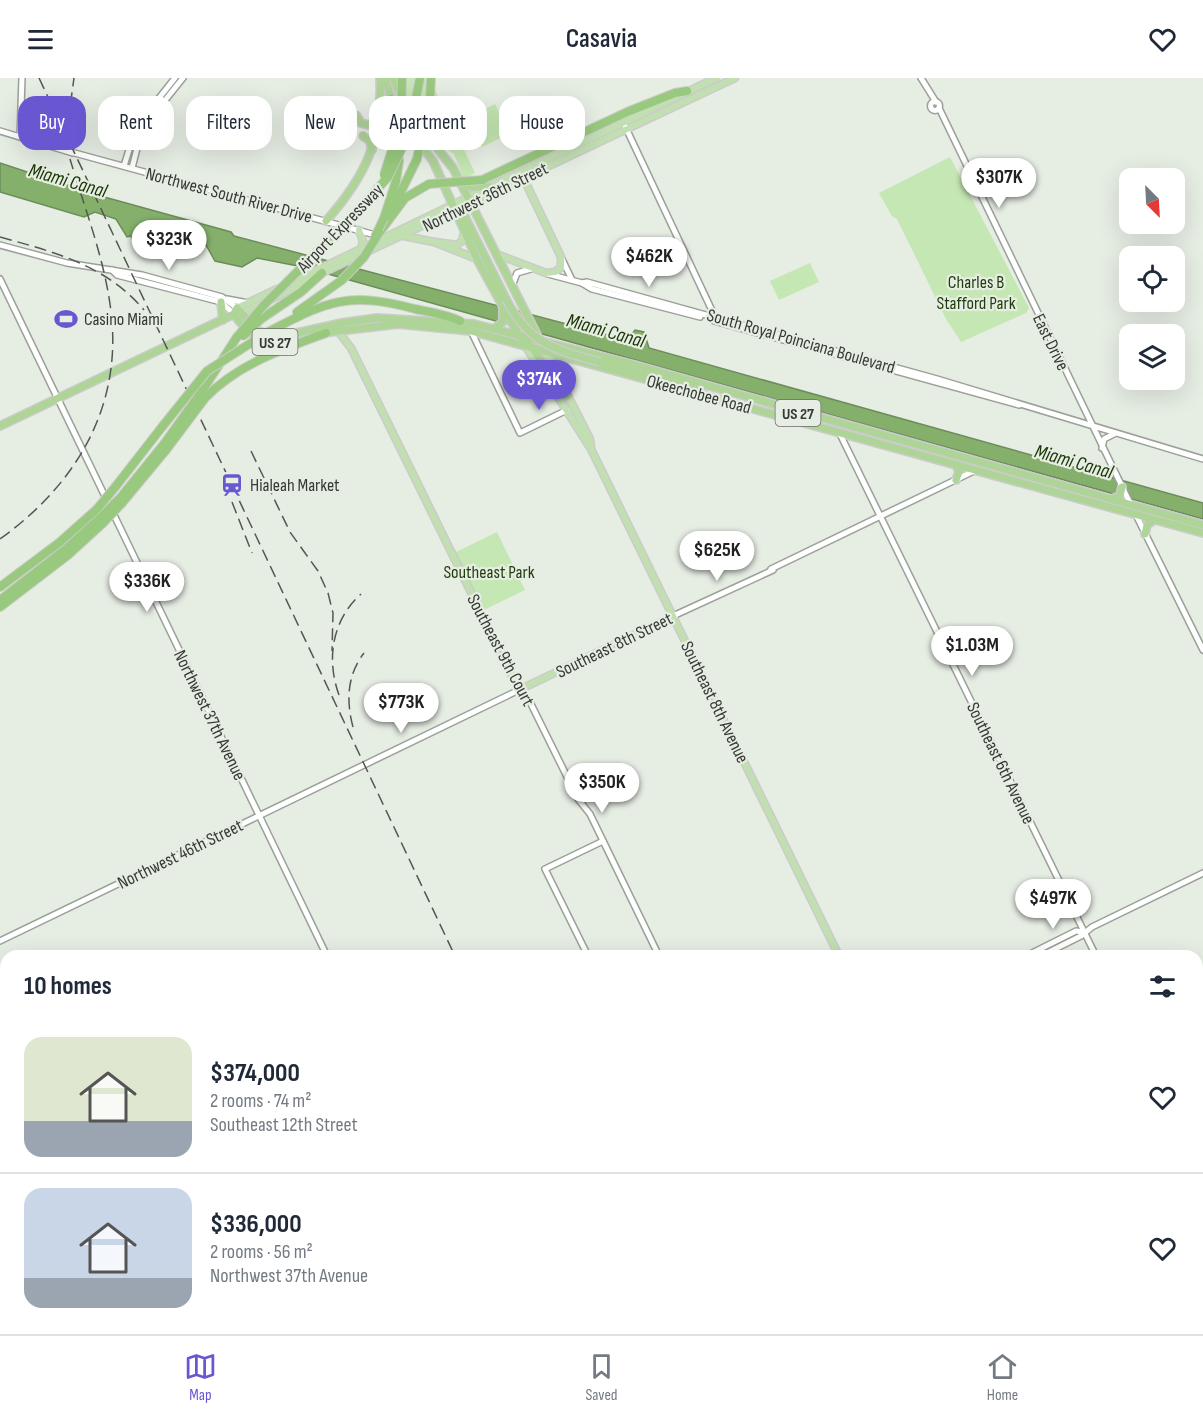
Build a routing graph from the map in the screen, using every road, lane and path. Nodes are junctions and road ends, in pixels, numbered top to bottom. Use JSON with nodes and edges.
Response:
{"nodes":[{"id":1,"x":22,"y":78,"type":"edge"},
{"id":2,"x":175,"y":78,"type":"edge"},
{"id":3,"x":183,"y":78,"type":"edge"},
{"id":4,"x":380,"y":78,"type":"edge"},
{"id":5,"x":385,"y":78,"type":"edge"},
{"id":6,"x":393,"y":78,"type":"edge"},
{"id":7,"x":402,"y":78,"type":"edge"},
{"id":8,"x":420,"y":78,"type":"edge"},
{"id":9,"x":431,"y":78,"type":"edge"},
{"id":10,"x":716,"y":78,"type":"edge"},
{"id":11,"x":735,"y":78,"type":"edge"},
{"id":12,"x":921,"y":78,"type":"edge"},
{"id":13,"x":689,"y":91,"type":"junction"},
{"id":14,"x":21,"y":96,"type":"edge"},
{"id":15,"x":163,"y":96,"type":"edge"},
{"id":16,"x":167,"y":96,"type":"edge"},
{"id":17,"x":380,"y":96,"type":"edge"},
{"id":18,"x":390,"y":96,"type":"edge"},
{"id":19,"x":679,"y":104,"type":"junction"},
{"id":20,"x":357,"y":117,"type":"edge"},
{"id":21,"x":623,"y":122,"type":"junction"},
{"id":22,"x":369,"y":125,"type":"edge"},
{"id":23,"x":627,"y":129,"type":"junction"},
{"id":24,"x":0,"y":131,"type":"edge"},
{"id":25,"x":18,"y":136,"type":"edge"},
{"id":26,"x":363,"y":136,"type":"dead end"},
{"id":27,"x":369,"y":140,"type":"edge"},
{"id":28,"x":585,"y":140,"type":"edge"},
{"id":29,"x":65,"y":150,"type":"edge"},
{"id":30,"x":129,"y":150,"type":"edge"},
{"id":31,"x":136,"y":150,"type":"edge"},
{"id":32,"x":372,"y":150,"type":"edge"},
{"id":33,"x":398,"y":150,"type":"edge"},
{"id":34,"x":424,"y":150,"type":"edge"},
{"id":35,"x":564,"y":150,"type":"edge"},
{"id":36,"x":576,"y":150,"type":"edge"},
{"id":37,"x":575,"y":154,"type":"junction"},
{"id":38,"x":124,"y":166,"type":"junction"},
{"id":39,"x":529,"y":167,"type":"junction"},
{"id":40,"x":132,"y":168,"type":"junction"},
{"id":41,"x":386,"y":176,"type":"junction"},
{"id":42,"x":524,"y":179,"type":"junction"},
{"id":43,"x":459,"y":180,"type":"junction"},
{"id":44,"x":491,"y":187,"type":"junction"},
{"id":45,"x":469,"y":201,"type":"junction"},
{"id":46,"x":455,"y":208,"type":"junction"},
{"id":47,"x":387,"y":219,"type":"junction"},
{"id":48,"x":421,"y":219,"type":"junction"},
{"id":49,"x":326,"y":221,"type":"junction"},
{"id":50,"x":427,"y":225,"type":"junction"},
{"id":51,"x":358,"y":230,"type":"junction"},
{"id":52,"x":464,"y":233,"type":"junction"},
{"id":53,"x":382,"y":235,"type":"junction"},
{"id":54,"x":404,"y":236,"type":"junction"},
{"id":55,"x":434,"y":242,"type":"junction"},
{"id":56,"x":0,"y":245,"type":"edge"},
{"id":57,"x":371,"y":247,"type":"junction"},
{"id":58,"x":361,"y":249,"type":"junction"},
{"id":59,"x":495,"y":254,"type":"junction"},
{"id":60,"x":561,"y":258,"type":"junction"},
{"id":61,"x":477,"y":259,"type":"junction"},
{"id":62,"x":531,"y":269,"type":"junction"},
{"id":63,"x":322,"y":271,"type":"junction"},
{"id":64,"x":546,"y":273,"type":"junction"},
{"id":65,"x":0,"y":279,"type":"edge"},
{"id":66,"x":572,"y":280,"type":"junction"},
{"id":67,"x":282,"y":287,"type":"junction"},
{"id":68,"x":512,"y":288,"type":"junction"},
{"id":69,"x":223,"y":301,"type":"junction"},
{"id":70,"x":249,"y":303,"type":"junction"},
{"id":71,"x":503,"y":303,"type":"junction"},
{"id":72,"x":238,"y":312,"type":"junction"},
{"id":73,"x":293,"y":316,"type":"junction"},
{"id":74,"x":223,"y":320,"type":"junction"},
{"id":75,"x":361,"y":320,"type":"junction"},
{"id":76,"x":716,"y":320,"type":"junction"},
{"id":77,"x":460,"y":321,"type":"junction"},
{"id":78,"x":348,"y":328,"type":"junction"},
{"id":79,"x":495,"y":328,"type":"junction"},
{"id":80,"x":336,"y":330,"type":"junction"},
{"id":81,"x":471,"y":331,"type":"junction"},
{"id":82,"x":326,"y":333,"type":"junction"},
{"id":83,"x":518,"y":334,"type":"junction"},
{"id":84,"x":537,"y":336,"type":"junction"},
{"id":85,"x":238,"y":338,"type":"junction"},
{"id":86,"x":348,"y":342,"type":"junction"},
{"id":87,"x":530,"y":348,"type":"junction"},
{"id":88,"x":546,"y":353,"type":"junction"},
{"id":89,"x":560,"y":357,"type":"junction"},
{"id":90,"x":553,"y":366,"type":"junction"},
{"id":91,"x":204,"y":394,"type":"junction"},
{"id":92,"x":568,"y":396,"type":"junction"},
{"id":93,"x":57,"y":399,"type":"junction"},
{"id":94,"x":567,"y":410,"type":"junction"},
{"id":95,"x":768,"y":412,"type":"junction"},
{"id":96,"x":1080,"y":423,"type":"junction"},
{"id":97,"x":0,"y":426,"type":"edge"},
{"id":98,"x":1092,"y":427,"type":"junction"},
{"id":99,"x":839,"y":432,"type":"junction"},
{"id":100,"x":1115,"y":433,"type":"junction"},
{"id":101,"x":1098,"y":440,"type":"junction"},
{"id":102,"x":1102,"y":448,"type":"junction"},
{"id":103,"x":591,"y":449,"type":"junction"},
{"id":104,"x":1203,"y":459,"type":"edge"},
{"id":105,"x":956,"y":464,"type":"junction"},
{"id":106,"x":996,"y":467,"type":"junction"},
{"id":107,"x":976,"y":470,"type":"junction"},
{"id":108,"x":956,"y":480,"type":"junction"},
{"id":109,"x":1122,"y":487,"type":"junction"},
{"id":110,"x":1115,"y":498,"type":"junction"},
{"id":111,"x":1129,"y":502,"type":"junction"},
{"id":112,"x":1136,"y":515,"type":"junction"},
{"id":113,"x":880,"y":516,"type":"junction"},
{"id":114,"x":100,"y":517,"type":"junction"},
{"id":115,"x":1154,"y":520,"type":"junction"},
{"id":116,"x":1203,"y":525,"type":"edge"},
{"id":117,"x":1203,"y":533,"type":"edge"},
{"id":118,"x":1145,"y":534,"type":"junction"},
{"id":119,"x":0,"y":587,"type":"edge"},
{"id":120,"x":0,"y":600,"type":"edge"},
{"id":121,"x":0,"y":607,"type":"edge"},
{"id":122,"x":673,"y":616,"type":"junction"},
{"id":123,"x":1203,"y":650,"type":"edge"},
{"id":124,"x":519,"y":690,"type":"junction"},
{"id":125,"x":360,"y":767,"type":"joint"},
{"id":126,"x":259,"y":816,"type":"junction"},
{"id":127,"x":603,"y":841,"type":"junction"},
{"id":128,"x":1203,"y":873,"type":"edge"},
{"id":129,"x":1084,"y":932,"type":"junction"},
{"id":130,"x":0,"y":941,"type":"edge"},
{"id":131,"x":324,"y":950,"type":"edge"},
{"id":132,"x":585,"y":950,"type":"edge"},
{"id":133,"x":655,"y":950,"type":"edge"},
{"id":134,"x":836,"y":950,"type":"edge"},
{"id":135,"x":1038,"y":950,"type":"edge"},
{"id":136,"x":1052,"y":950,"type":"edge"},
{"id":137,"x":1093,"y":950,"type":"edge"}],
"edges":[{"from":1,"to":14,"type":"street"},
{"from":2,"to":15,"type":"street"},
{"from":3,"to":16,"type":"street"},
{"from":4,"to":17,"type":"highway"},
{"from":5,"to":18,"type":"highway"},
{"from":6,"to":43,"type":"highway"},
{"from":7,"to":41,"type":"highway","bridge":true},
{"from":8,"to":41,"type":"highway","name":"Airport Expressway","bridge":true},
{"from":9,"to":47,"type":"highway","bridge":true},
{"from":10,"to":13,"type":"main road","name":"Northwest 36th Street"},
{"from":11,"to":19,"type":"main road","name":"Northwest 36th Street"},
{"from":12,"to":98,"type":"street","name":"East Drive"},
{"from":13,"to":19,"type":"main road"},
{"from":13,"to":21,"type":"main road","name":"Northwest 36th Street"},
{"from":13,"to":47,"type":"highway","bridge":true},
{"from":19,"to":23,"type":"main road","name":"Northwest 36th Street"},
{"from":20,"to":22,"type":"highway"},
{"from":21,"to":23,"type":"street"},
{"from":21,"to":28,"type":"main road","name":"Northwest 36th Street"},
{"from":23,"to":37,"type":"main road","name":"Northwest 36th Street"},
{"from":23,"to":76,"type":"street"},
{"from":24,"to":25,"type":"street","name":"Northwest South River Drive"},
{"from":26,"to":27,"type":"highway"},
{"from":29,"to":38,"type":"street","name":"Northwest South River Drive"},
{"from":30,"to":38,"type":"street"},
{"from":31,"to":40,"type":"street"},
{"from":32,"to":49,"type":"highway"},
{"from":33,"to":47,"type":"highway"},
{"from":34,"to":46,"type":"highway"},
{"from":35,"to":39,"type":"main road","name":"Northwest 36th Street"},
{"from":36,"to":37,"type":"main road"},
{"from":37,"to":42,"type":"main road","name":"Northwest 36th Street"},
{"from":38,"to":40,"type":"street","name":"Northwest South River Drive"},
{"from":39,"to":42,"type":"main road"},
{"from":39,"to":44,"type":"main road","name":"Northwest 36th Street"},
{"from":40,"to":49,"type":"street","name":"Northwest South River Drive"},
{"from":41,"to":67,"type":"highway","name":"Airport Expressway","bridge":true},
{"from":42,"to":45,"type":"main road","name":"Northwest 36th Street"},
{"from":42,"to":60,"type":"main road"},
{"from":43,"to":44,"type":"highway"},
{"from":43,"to":45,"type":"highway"},
{"from":44,"to":45,"type":"main road","name":"Northwest 36th Street"},
{"from":45,"to":46,"type":"main road","name":"Northwest 36th Street"},
{"from":45,"to":59,"type":"highway"},
{"from":46,"to":48,"type":"main road","name":"Northwest 36th Street"},
{"from":46,"to":50,"type":"main road","name":"Northwest 36th Street"},
{"from":46,"to":52,"type":"highway"},
{"from":46,"to":71,"type":"highway"},
{"from":47,"to":53,"type":"highway","name":"Airport Expressway","bridge":true},
{"from":47,"to":57,"type":"highway","bridge":true},
{"from":48,"to":53,"type":"main road","name":"Northwest 36th Street"},
{"from":48,"to":54,"type":"main road"},
{"from":49,"to":51,"type":"street","name":"Northwest South River Drive"},
{"from":50,"to":54,"type":"main road","name":"Northwest 36th Street"},
{"from":50,"to":55,"type":"main road"},
{"from":51,"to":53,"type":"street","name":"Northwest South River Drive"},
{"from":51,"to":58,"type":"main road"},
{"from":52,"to":55,"type":"main road"},
{"from":52,"to":61,"type":"highway"},
{"from":53,"to":54,"type":"main road"},
{"from":53,"to":57,"type":"highway","name":"Airport Expressway","bridge":true},
{"from":53,"to":58,"type":"main road","name":"Northwest 36th Street"},
{"from":54,"to":55,"type":"main road"},
{"from":54,"to":63,"type":"main road","name":"Northwest 36th Street"},
{"from":55,"to":61,"type":"main road"},
{"from":56,"to":69,"type":"street"},
{"from":57,"to":73,"type":"highway","name":"Airport Expressway","bridge":true},
{"from":58,"to":63,"type":"main road","name":"Northwest 36th Street"},
{"from":59,"to":62,"type":"main road","name":"South Royal Poinciana Boulevard"},
{"from":59,"to":68,"type":"highway"},
{"from":60,"to":64,"type":"main road"},
{"from":60,"to":66,"type":"street"},
{"from":61,"to":71,"type":"highway"},
{"from":62,"to":64,"type":"main road","name":"South Royal Poinciana Boulevard"},
{"from":62,"to":68,"type":"street"},
{"from":63,"to":67,"type":"main road","name":"Northwest 36th Street"},
{"from":63,"to":72,"type":"main road","name":"Northwest 36th Street"},
{"from":63,"to":85,"type":"highway","bridge":true},
{"from":64,"to":66,"type":"street","name":"South Royal Poinciana Boulevard"},
{"from":65,"to":93,"type":"street","name":"Northwest 37th Avenue"},
{"from":66,"to":76,"type":"street","name":"South Royal Poinciana Boulevard"},
{"from":67,"to":70,"type":"main road","name":"Northwest 36th Street"},
{"from":67,"to":85,"type":"highway","name":"Airport Expressway","bridge":true},
{"from":68,"to":84,"type":"highway"},
{"from":69,"to":70,"type":"street"},
{"from":69,"to":72,"type":"street"},
{"from":69,"to":74,"type":"highway"},
{"from":70,"to":72,"type":"main road","name":"Northwest 36th Street"},
{"from":71,"to":79,"type":"highway"},
{"from":71,"to":83,"type":"highway"},
{"from":71,"to":95,"type":"highway","bridge":true},
{"from":72,"to":74,"type":"highway","name":"Northwest 36th Street","number":"US 27"},
{"from":72,"to":75,"type":"highway","name":"Okeechobee Road","number":"US 27"},
{"from":72,"to":82,"type":"highway","name":"Okeechobee Road","number":"US 27"},
{"from":73,"to":77,"type":"highway"},
{"from":73,"to":114,"type":"highway","name":"Airport Expressway","bridge":true},
{"from":74,"to":93,"type":"highway","name":"Northwest 36th Street","number":"US 27"},
{"from":75,"to":77,"type":"highway","name":"Okeechobee Road","number":"US 27"},
{"from":75,"to":78,"type":"highway"},
{"from":76,"to":96,"type":"street","name":"South Royal Poinciana Boulevard"},
{"from":77,"to":79,"type":"highway","name":"Okeechobee Road","number":"US 27"},
{"from":78,"to":80,"type":"highway","name":"Okeechobee Road","number":"US 27"},
{"from":78,"to":81,"type":"highway","name":"Okeechobee Road","number":"US 27"},
{"from":78,"to":86,"type":"main road","name":"Southeast 9th Court"},
{"from":79,"to":83,"type":"highway","name":"Okeechobee Road","number":"US 27"},
{"from":80,"to":82,"type":"highway","name":"Okeechobee Road","number":"US 27"},
{"from":80,"to":86,"type":"main road","name":"Southeast 9th Court"},
{"from":81,"to":87,"type":"highway","name":"Okeechobee Road","number":"US 27"},
{"from":81,"to":94,"type":"street"},
{"from":82,"to":91,"type":"highway"},
{"from":83,"to":84,"type":"highway","name":"Okeechobee Road","number":"US 27"},
{"from":83,"to":87,"type":"highway"},
{"from":84,"to":88,"type":"highway"},
{"from":84,"to":106,"type":"highway","name":"Okeechobee Road","number":"US 27"},
{"from":85,"to":91,"type":"highway","name":"Airport Expressway"},
{"from":86,"to":124,"type":"main road","name":"Southeast 9th Court"},
{"from":87,"to":88,"type":"highway","name":"Okeechobee Road","number":"US 27"},
{"from":87,"to":92,"type":"highway"},
{"from":87,"to":94,"type":"main road"},
{"from":88,"to":89,"type":"highway","name":"Okeechobee Road","number":"US 27"},
{"from":88,"to":90,"type":"main road"},
{"from":89,"to":90,"type":"highway"},
{"from":89,"to":95,"type":"highway","name":"Okeechobee Road","number":"US 27"},
{"from":90,"to":92,"type":"main road"},
{"from":91,"to":114,"type":"highway","name":"Airport Expressway","bridge":true},
{"from":92,"to":103,"type":"main road"},
{"from":93,"to":97,"type":"highway","name":"Northwest 36th Street","number":"US 27"},
{"from":93,"to":126,"type":"street","name":"Northwest 37th Avenue"},
{"from":94,"to":103,"type":"main road"},
{"from":95,"to":99,"type":"highway","name":"Okeechobee Road","number":"US 27"},
{"from":96,"to":98,"type":"street","name":"South Royal Poinciana Boulevard"},
{"from":96,"to":101,"type":"street"},
{"from":98,"to":100,"type":"street","name":"South Royal Poinciana Boulevard"},
{"from":98,"to":101,"type":"street","name":"East Drive"},
{"from":99,"to":105,"type":"highway","name":"Okeechobee Road","number":"US 27"},
{"from":99,"to":113,"type":"street","name":"Southeast 6th Avenue"},
{"from":100,"to":102,"type":"street"},
{"from":100,"to":104,"type":"street","name":"South Royal Poinciana Boulevard"},
{"from":101,"to":102,"type":"street","name":"East Drive"},
{"from":102,"to":109,"type":"street","name":"East Drive"},
{"from":103,"to":122,"type":"main road","name":"Southeast 8th Avenue"},
{"from":105,"to":107,"type":"highway","name":"Okeechobee Road","number":"US 27"},
{"from":105,"to":108,"type":"highway"},
{"from":106,"to":107,"type":"highway"},
{"from":106,"to":110,"type":"highway","name":"Okeechobee Road","number":"US 27"},
{"from":107,"to":108,"type":"street","name":"Southeast 8th Street"},
{"from":107,"to":112,"type":"highway","name":"Okeechobee Road","number":"US 27"},
{"from":108,"to":113,"type":"street","name":"Southeast 8th Street"},
{"from":109,"to":110,"type":"highway"},
{"from":109,"to":111,"type":"street","name":"East Drive"},
{"from":110,"to":111,"type":"highway","name":"Okeechobee Road","number":"US 27"},
{"from":111,"to":112,"type":"street","name":"East Drive"},
{"from":111,"to":116,"type":"highway","name":"Okeechobee Road","number":"US 27"},
{"from":112,"to":115,"type":"highway","name":"Okeechobee Road","number":"US 27"},
{"from":112,"to":118,"type":"street","name":"East Drive"},
{"from":113,"to":122,"type":"street","name":"Southeast 8th Street"},
{"from":113,"to":129,"type":"street","name":"Southeast 6th Avenue"},
{"from":114,"to":119,"type":"highway","name":"Airport Expressway"},
{"from":114,"to":120,"type":"highway","name":"Airport Expressway"},
{"from":114,"to":121,"type":"highway"},
{"from":115,"to":117,"type":"highway","name":"Okeechobee Road","number":"US 27"},
{"from":115,"to":118,"type":"highway"},
{"from":118,"to":123,"type":"street","name":"East Drive"},
{"from":122,"to":124,"type":"main road","name":"Southeast 8th Street"},
{"from":122,"to":134,"type":"main road","name":"Southeast 8th Avenue"},
{"from":124,"to":125,"type":"street","name":"Southeast 8th Street"},
{"from":124,"to":127,"type":"street","name":"Southeast 9th Court"},
{"from":125,"to":126,"type":"street","name":"Northwest 46th Street"},
{"from":126,"to":130,"type":"street","name":"Northwest 46th Street"},
{"from":126,"to":131,"type":"street","name":"Northwest 37th Avenue"},
{"from":127,"to":132,"type":"street"},
{"from":127,"to":133,"type":"street","name":"Southeast 9th Court"},
{"from":128,"to":129,"type":"street"},
{"from":129,"to":135,"type":"street"},
{"from":129,"to":136,"type":"street"},
{"from":129,"to":137,"type":"street","name":"Southeast 6th Avenue"}]}
